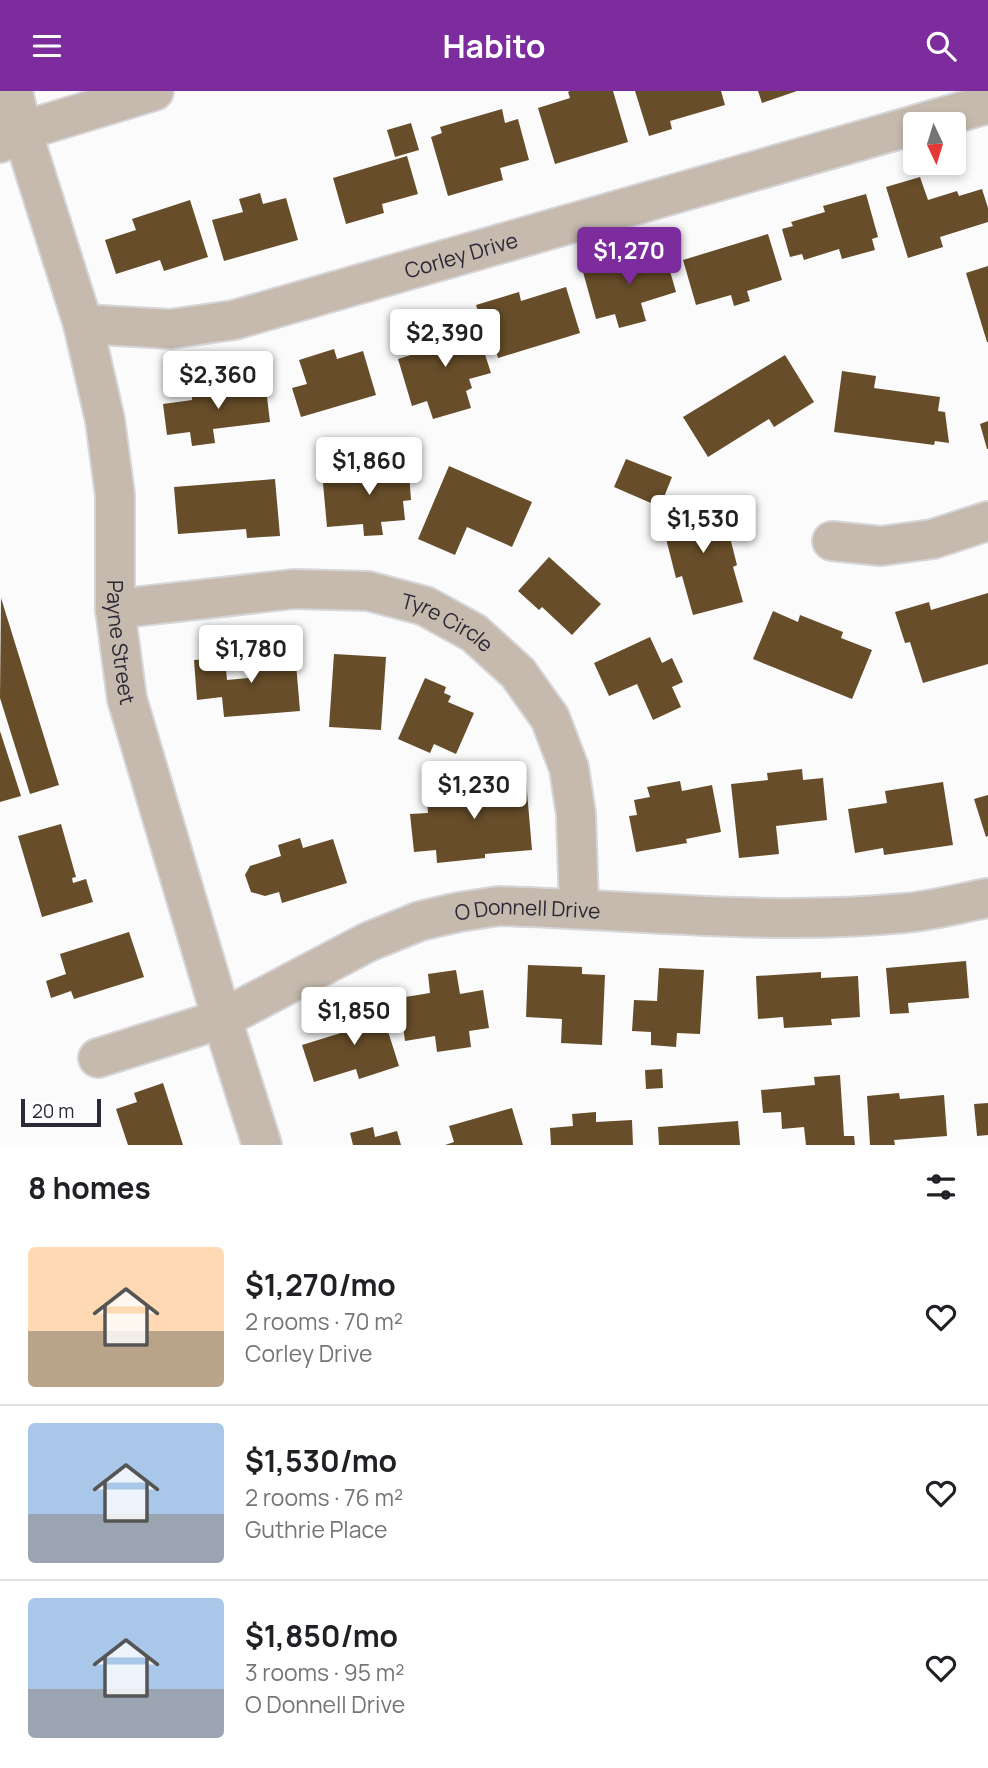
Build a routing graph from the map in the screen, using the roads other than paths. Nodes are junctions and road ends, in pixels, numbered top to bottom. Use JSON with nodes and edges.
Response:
{"nodes":[{"id":1,"x":13,"y":91,"type":"edge"},
{"id":2,"x":153,"y":91,"type":"edge"},
{"id":3,"x":988,"y":104,"type":"edge"},
{"id":4,"x":961,"y":112,"type":"edge"},
{"id":5,"x":903,"y":129,"type":"edge"},
{"id":6,"x":11,"y":137,"type":"edge"},
{"id":7,"x":83,"y":324,"type":"junction"},
{"id":8,"x":988,"y":521,"type":"edge"},
{"id":9,"x":832,"y":541,"type":"dead end"},
{"id":10,"x":115,"y":609,"type":"junction"},
{"id":11,"x":988,"y":898,"type":"edge"},
{"id":12,"x":579,"y":908,"type":"junction"},
{"id":13,"x":222,"y":1019,"type":"junction"},
{"id":14,"x":98,"y":1058,"type":"dead end"},
{"id":15,"x":262,"y":1145,"type":"edge"}],
"edges":[{"from":1,"to":6,"type":"street","name":"Payne Street"},
{"from":2,"to":6,"type":"street"},
{"from":3,"to":4,"type":"street","name":"Corley Drive"},
{"from":5,"to":7,"type":"street","name":"Corley Drive"},
{"from":6,"to":7,"type":"street","name":"Payne Street"},
{"from":7,"to":10,"type":"street","name":"Payne Street"},
{"from":8,"to":9,"type":"street"},
{"from":10,"to":12,"type":"street","name":"Tyre Circle"},
{"from":10,"to":13,"type":"street","name":"Payne Street"},
{"from":11,"to":12,"type":"street","name":"O Donnell Drive"},
{"from":12,"to":13,"type":"street","name":"O Donnell Drive"},
{"from":13,"to":14,"type":"street","name":"O Donnell Drive"},
{"from":13,"to":15,"type":"street","name":"Payne Street"}]}
